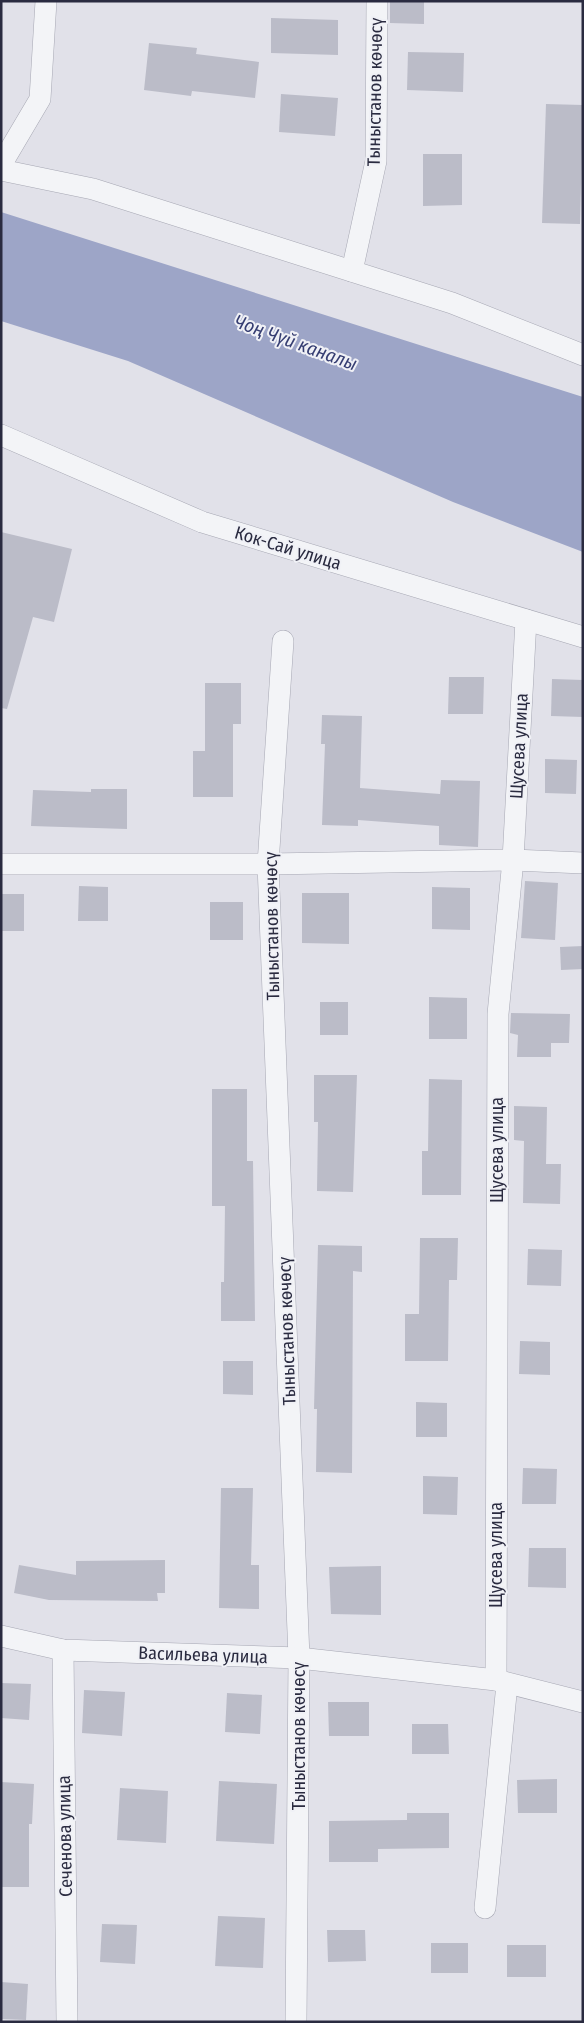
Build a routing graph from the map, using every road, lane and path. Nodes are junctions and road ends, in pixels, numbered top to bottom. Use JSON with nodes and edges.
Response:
{"nodes":[{"id":1,"x":46,"y":1,"type":"edge"},
{"id":2,"x":377,"y":1,"type":"edge"},
{"id":3,"x":1,"y":165,"type":"edge"},
{"id":4,"x":1,"y":170,"type":"edge"},
{"id":5,"x":352,"y":271,"type":"junction"},
{"id":6,"x":583,"y":355,"type":"edge"},
{"id":7,"x":1,"y":435,"type":"edge"},
{"id":8,"x":526,"y":620,"type":"junction"},
{"id":9,"x":583,"y":636,"type":"edge"},
{"id":10,"x":283,"y":641,"type":"dead end"},
{"id":11,"x":513,"y":860,"type":"junction"},
{"id":12,"x":583,"y":863,"type":"edge"},
{"id":13,"x":1,"y":864,"type":"edge"},
{"id":14,"x":268,"y":864,"type":"junction"},
{"id":15,"x":1,"y":1636,"type":"edge"},
{"id":16,"x":63,"y":1650,"type":"junction"},
{"id":17,"x":300,"y":1658,"type":"junction"},
{"id":18,"x":501,"y":1682,"type":"junction"},
{"id":19,"x":583,"y":1702,"type":"edge"},
{"id":20,"x":486,"y":1908,"type":"dead end"},
{"id":21,"x":67,"y":2022,"type":"edge"},
{"id":22,"x":296,"y":2022,"type":"edge"}],
"edges":[{"from":1,"to":3,"type":"street"},
{"from":2,"to":5,"type":"street","name":"Тыныстанов көчөсү"},
{"from":4,"to":5,"type":"street"},
{"from":5,"to":6,"type":"street"},
{"from":7,"to":8,"type":"street","name":"Кок-Сай улица"},
{"from":8,"to":9,"type":"street","name":"Кок-Сай улица"},
{"from":8,"to":11,"type":"street","name":"Щусева улица"},
{"from":10,"to":14,"type":"street","name":"Тыныстанов көчөсү"},
{"from":11,"to":12,"type":"street"},
{"from":11,"to":14,"type":"street"},
{"from":11,"to":18,"type":"street","name":"Щусева улица"},
{"from":13,"to":14,"type":"street"},
{"from":14,"to":17,"type":"street","name":"Тыныстанов көчөсү"},
{"from":15,"to":16,"type":"street","name":"Васильева улица"},
{"from":16,"to":17,"type":"street","name":"Васильева улица"},
{"from":16,"to":21,"type":"street","name":"Сеченова улица"},
{"from":17,"to":18,"type":"street","name":"Васильева улица"},
{"from":17,"to":22,"type":"street","name":"Тыныстанов көчөсү"},
{"from":18,"to":19,"type":"street","name":"Васильева улица"},
{"from":18,"to":20,"type":"street","name":"Щусева улица"}]}
